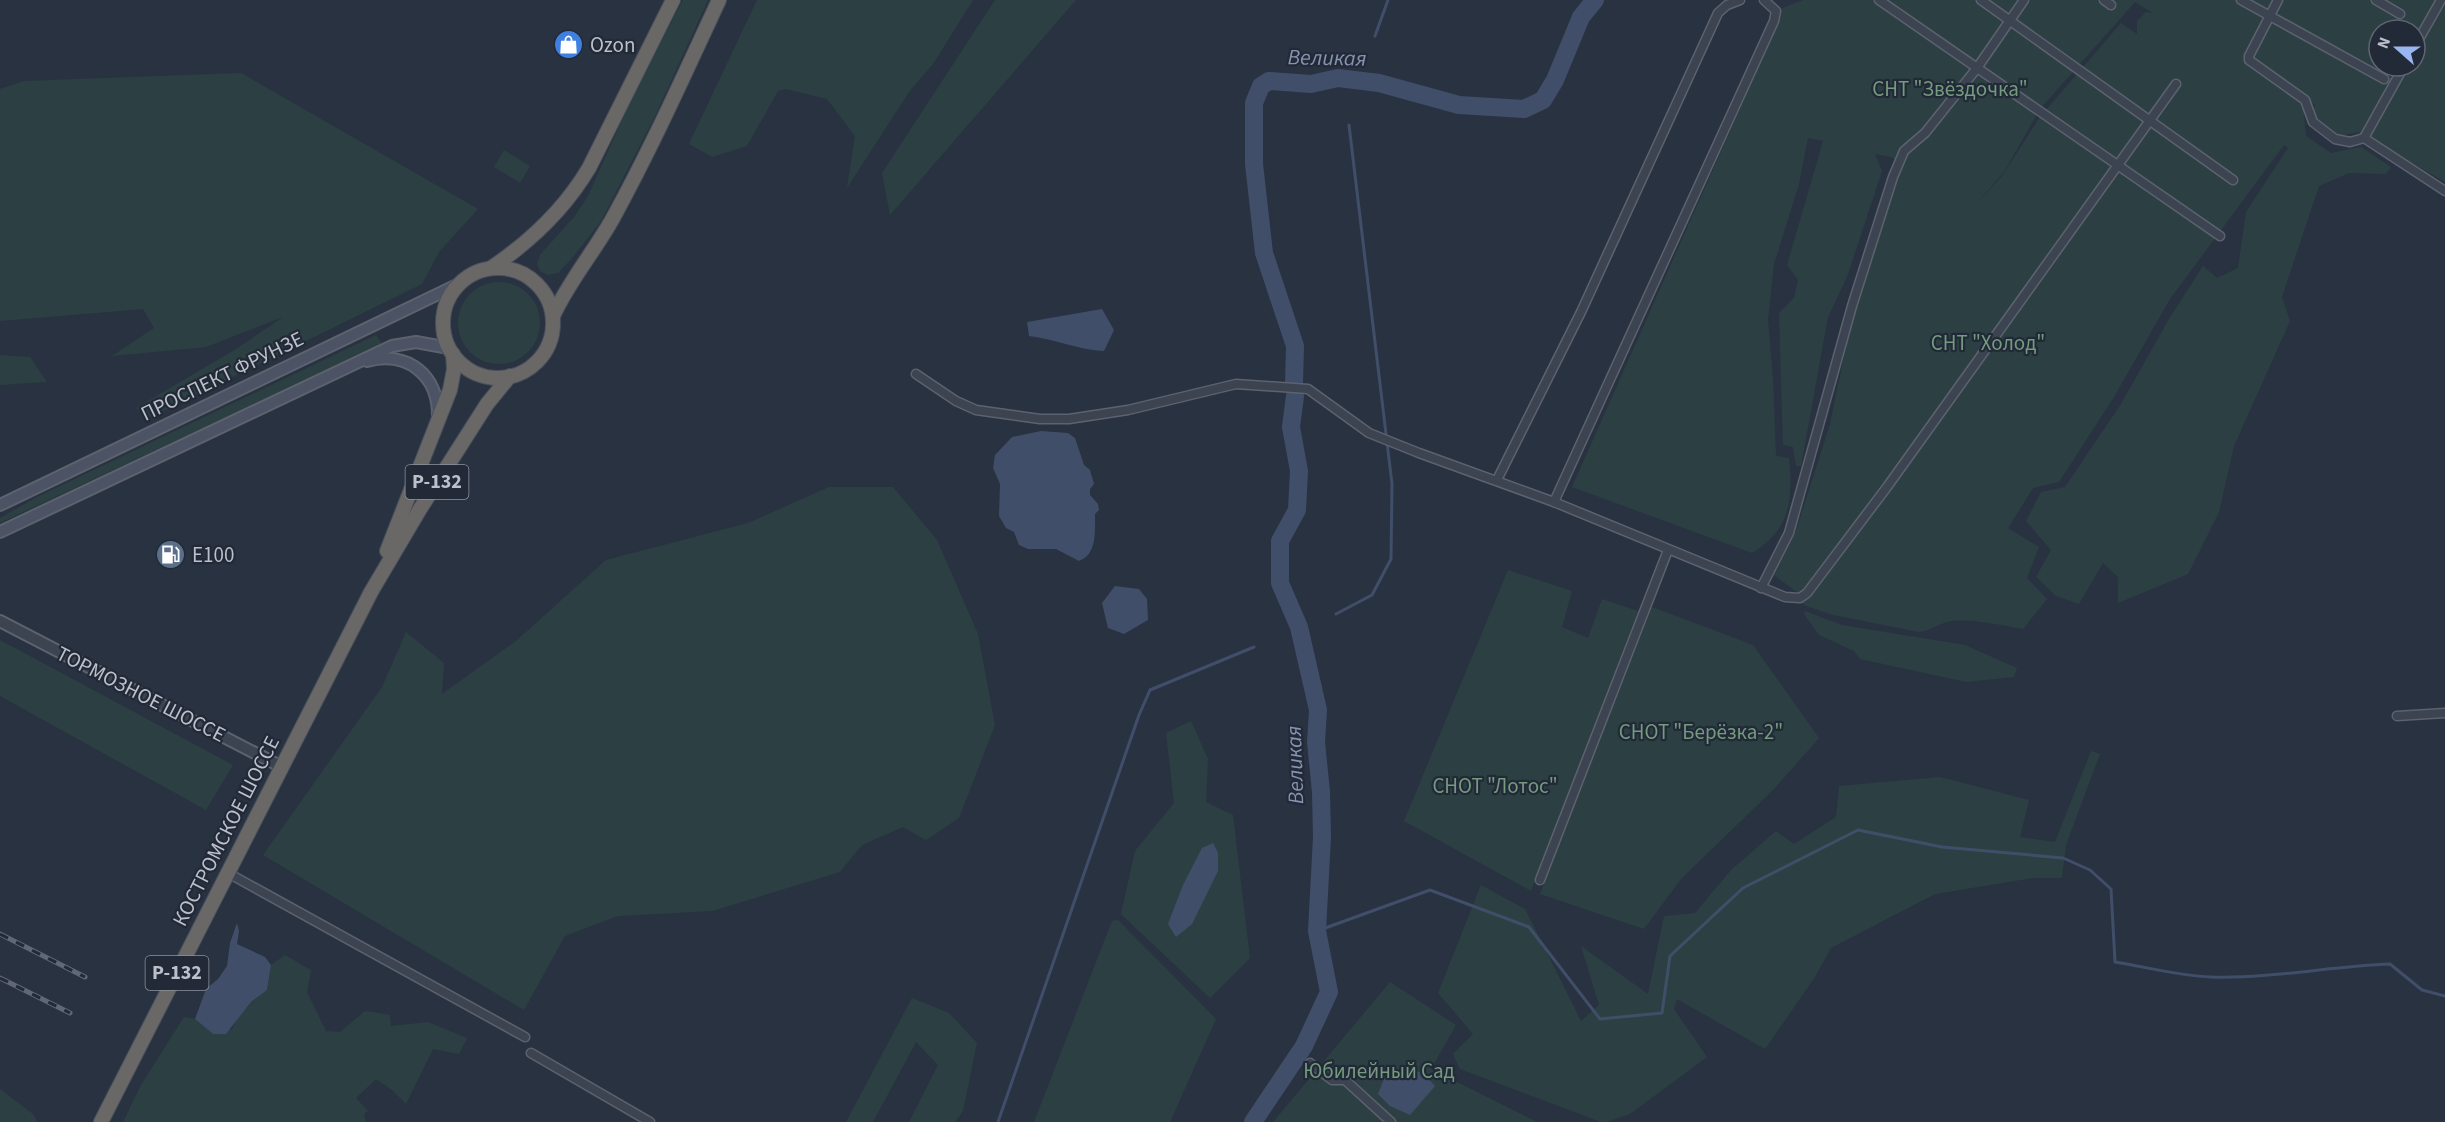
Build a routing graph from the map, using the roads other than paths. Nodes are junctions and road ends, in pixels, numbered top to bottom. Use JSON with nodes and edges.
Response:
{"nodes":[{"id":1,"x":674,"y":0,"type":"edge"},
{"id":2,"x":719,"y":0,"type":"edge"},
{"id":3,"x":1740,"y":0,"type":"edge"},
{"id":4,"x":1764,"y":0,"type":"edge"},
{"id":5,"x":1879,"y":0,"type":"edge"},
{"id":6,"x":1981,"y":0,"type":"edge"},
{"id":7,"x":2024,"y":0,"type":"edge"},
{"id":8,"x":2241,"y":0,"type":"edge"},
{"id":9,"x":2278,"y":0,"type":"edge"},
{"id":10,"x":2376,"y":0,"type":"edge"},
{"id":11,"x":2441,"y":0,"type":"edge"},
{"id":12,"x":2400,"y":14,"type":"dead end"},
{"id":13,"x":2268,"y":16,"type":"junction"},
{"id":14,"x":2010,"y":21,"type":"junction"},
{"id":15,"x":2427,"y":25,"type":"edge"},
{"id":16,"x":1977,"y":69,"type":"junction"},
{"id":17,"x":2397,"y":78,"type":"edge"},
{"id":18,"x":2384,"y":79,"type":"dead end"},
{"id":19,"x":2176,"y":84,"type":"dead end"},
{"id":20,"x":2148,"y":122,"type":"junction"},
{"id":21,"x":2364,"y":138,"type":"junction"},
{"id":22,"x":2118,"y":165,"type":"junction"},
{"id":23,"x":2233,"y":180,"type":"dead end"},
{"id":24,"x":2445,"y":192,"type":"edge"},
{"id":25,"x":2220,"y":236,"type":"dead end"},
{"id":26,"x":489,"y":269,"type":"junction"},
{"id":27,"x":461,"y":282,"type":"junction"},
{"id":28,"x":553,"y":316,"type":"junction"},
{"id":29,"x":451,"y":351,"type":"junction"},
{"id":30,"x":353,"y":366,"type":"junction"},
{"id":31,"x":916,"y":374,"type":"dead end"},
{"id":32,"x":510,"y":376,"type":"junction"},
{"id":33,"x":437,"y":423,"type":"junction"},
{"id":34,"x":1497,"y":480,"type":"junction"},
{"id":35,"x":1554,"y":502,"type":"junction"},
{"id":36,"x":0,"y":505,"type":"edge"},
{"id":37,"x":0,"y":532,"type":"edge"},
{"id":38,"x":1668,"y":550,"type":"junction"},
{"id":39,"x":1761,"y":588,"type":"junction"},
{"id":40,"x":371,"y":592,"type":"junction"},
{"id":41,"x":0,"y":621,"type":"edge"},
{"id":42,"x":2445,"y":713,"type":"edge"},
{"id":43,"x":2397,"y":716,"type":"dead end"},
{"id":44,"x":282,"y":767,"type":"junction"},
{"id":45,"x":228,"y":873,"type":"junction"},
{"id":46,"x":1540,"y":880,"type":"dead end"},
{"id":47,"x":525,"y":1037,"type":"dead end"},
{"id":48,"x":531,"y":1053,"type":"dead end"},
{"id":49,"x":1310,"y":1063,"type":"dead end"},
{"id":50,"x":101,"y":1122,"type":"edge"},
{"id":51,"x":650,"y":1122,"type":"edge"},
{"id":52,"x":1391,"y":1122,"type":"edge"}],
"edges":[{"from":1,"to":26,"type":"highway"},
{"from":2,"to":28,"type":"highway","number":"Р-132"},
{"from":3,"to":34,"type":"street"},
{"from":4,"to":35,"type":"street"},
{"from":5,"to":16,"type":"street"},
{"from":6,"to":14,"type":"street"},
{"from":7,"to":14,"type":"street"},
{"from":8,"to":13,"type":"street"},
{"from":9,"to":13,"type":"street"},
{"from":10,"to":12,"type":"street"},
{"from":11,"to":15,"type":"street"},
{"from":13,"to":18,"type":"street"},
{"from":13,"to":21,"type":"street"},
{"from":14,"to":16,"type":"street"},
{"from":14,"to":20,"type":"street"},
{"from":16,"to":22,"type":"street"},
{"from":16,"to":39,"type":"street"},
{"from":17,"to":21,"type":"street"},
{"from":19,"to":20,"type":"street"},
{"from":20,"to":22,"type":"street"},
{"from":20,"to":23,"type":"street"},
{"from":21,"to":24,"type":"street"},
{"from":22,"to":25,"type":"street"},
{"from":22,"to":39,"type":"street"},
{"from":26,"to":27,"type":"highway"},
{"from":26,"to":28,"type":"highway"},
{"from":27,"to":29,"type":"highway","number":"Р-132"},
{"from":27,"to":36,"type":"main road","name":"ПРОСПЕКТ ФРУНЗЕ"},
{"from":28,"to":32,"type":"highway","number":"Р-132"},
{"from":29,"to":30,"type":"main road"},
{"from":29,"to":32,"type":"highway"},
{"from":29,"to":33,"type":"highway","number":"Р-132"},
{"from":30,"to":33,"type":"main road"},
{"from":30,"to":37,"type":"main road"},
{"from":31,"to":34,"type":"street"},
{"from":32,"to":40,"type":"highway","number":"Р-132"},
{"from":33,"to":40,"type":"highway","number":"Р-132"},
{"from":34,"to":35,"type":"street"},
{"from":35,"to":38,"type":"street"},
{"from":38,"to":39,"type":"street"},
{"from":38,"to":46,"type":"street"},
{"from":40,"to":44,"type":"highway","name":"КОСТРОМСКОЕ ШОССЕ","number":"Р-132"},
{"from":41,"to":44,"type":"street","name":"ТОРМОЗНОЕ ШОССЕ"},
{"from":42,"to":43,"type":"street"},
{"from":44,"to":45,"type":"highway","name":"КОСТРОМСКОЕ ШОССЕ","number":"Р-132"},
{"from":45,"to":47,"type":"street"},
{"from":45,"to":50,"type":"highway","name":"КОСТРОМСКОЕ ШОССЕ","number":"Р-132"},
{"from":48,"to":51,"type":"street"},
{"from":49,"to":52,"type":"street"}]}
